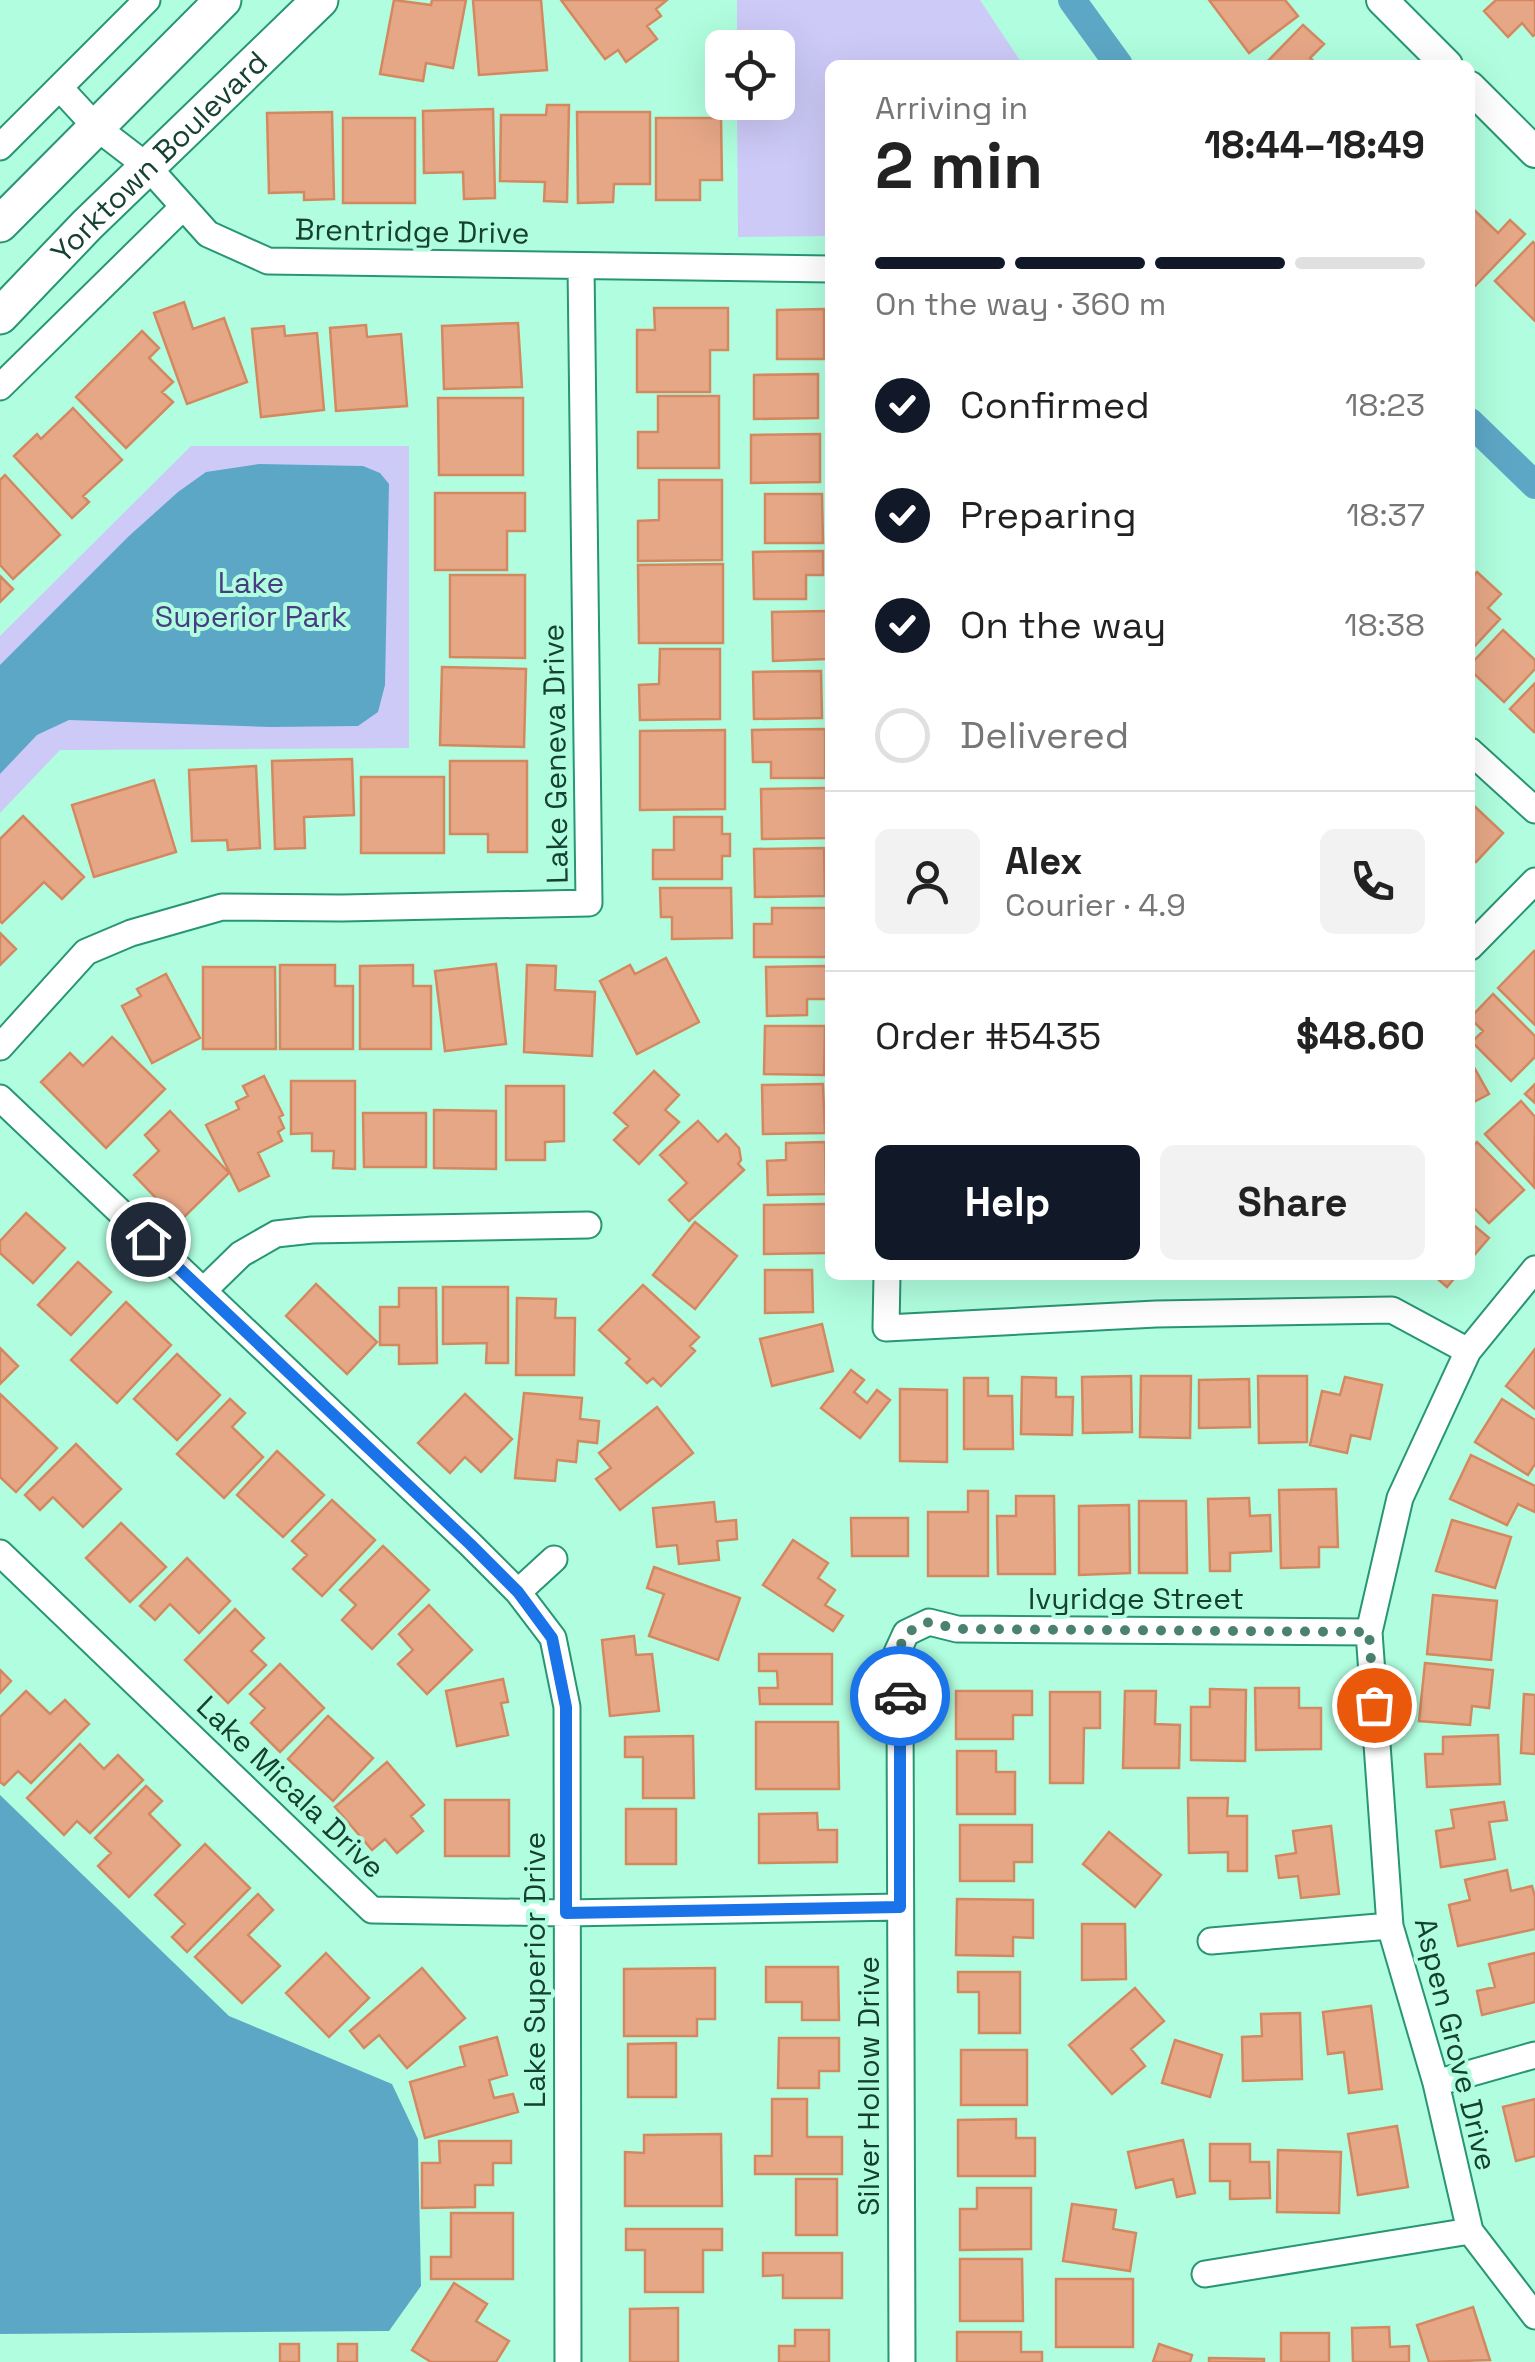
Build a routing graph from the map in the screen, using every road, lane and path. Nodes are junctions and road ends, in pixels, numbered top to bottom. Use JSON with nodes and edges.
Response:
{"nodes":[{"id":1,"x":148,"y":0,"type":"edge"},
{"id":2,"x":223,"y":0,"type":"edge"},
{"id":3,"x":320,"y":0,"type":"edge"},
{"id":4,"x":1382,"y":0,"type":"edge"},
{"id":5,"x":1442,"y":60,"type":"edge"},
{"id":6,"x":60,"y":88,"type":"junction"},
{"id":7,"x":1475,"y":92,"type":"edge"},
{"id":8,"x":96,"y":127,"type":"junction"},
{"id":9,"x":0,"y":146,"type":"edge"},
{"id":10,"x":1535,"y":152,"type":"edge"},
{"id":11,"x":148,"y":167,"type":"junction"},
{"id":12,"x":183,"y":207,"type":"junction"},
{"id":13,"x":0,"y":224,"type":"edge"},
{"id":14,"x":582,"y":266,"type":"junction"},
{"id":15,"x":825,"y":269,"type":"edge"},
{"id":16,"x":0,"y":316,"type":"edge"},
{"id":17,"x":0,"y":387,"type":"edge"},
{"id":18,"x":1475,"y":756,"type":"edge"},
{"id":19,"x":1535,"y":810,"type":"edge"},
{"id":20,"x":1535,"y":880,"type":"edge"},
{"id":21,"x":1475,"y":943,"type":"edge"},
{"id":22,"x":0,"y":1046,"type":"edge"},
{"id":23,"x":0,"y":1098,"type":"edge"},
{"id":24,"x":588,"y":1224,"type":"dead end"},
{"id":25,"x":1535,"y":1269,"type":"edge"},
{"id":26,"x":887,"y":1280,"type":"edge"},
{"id":27,"x":204,"y":1290,"type":"junction"},
{"id":28,"x":1468,"y":1352,"type":"junction"},
{"id":29,"x":0,"y":1553,"type":"edge"},
{"id":30,"x":554,"y":1558,"type":"dead end"},
{"id":31,"x":518,"y":1592,"type":"junction"},
{"id":32,"x":1369,"y":1632,"type":"junction"},
{"id":33,"x":906,"y":1633,"type":"joint"},
{"id":34,"x":900,"y":1907,"type":"junction"},
{"id":35,"x":566,"y":1913,"type":"junction"},
{"id":36,"x":1390,"y":1926,"type":"junction"},
{"id":37,"x":1211,"y":1941,"type":"dead end"},
{"id":38,"x":1535,"y":2055,"type":"edge"},
{"id":39,"x":1436,"y":2083,"type":"junction"},
{"id":40,"x":1470,"y":2231,"type":"junction"},
{"id":41,"x":1206,"y":2274,"type":"dead end"},
{"id":42,"x":1535,"y":2316,"type":"edge"},
{"id":43,"x":568,"y":2362,"type":"edge"},
{"id":44,"x":902,"y":2362,"type":"edge"}],
"edges":[{"from":1,"to":6,"type":"street"},
{"from":2,"to":8,"type":"main road"},
{"from":3,"to":11,"type":"main road","name":"Yorktown Boulevard"},
{"from":4,"to":5,"type":"street"},
{"from":6,"to":8,"type":"street","name":"Brentridge Drive"},
{"from":6,"to":9,"type":"street"},
{"from":7,"to":10,"type":"street"},
{"from":8,"to":11,"type":"street","name":"Brentridge Drive"},
{"from":8,"to":13,"type":"main road"},
{"from":11,"to":12,"type":"street","name":"Brentridge Drive"},
{"from":11,"to":16,"type":"main road","name":"Yorktown Boulevard"},
{"from":12,"to":14,"type":"street","name":"Brentridge Drive"},
{"from":12,"to":17,"type":"street"},
{"from":14,"to":15,"type":"street","name":"Brentridge Drive"},
{"from":14,"to":22,"type":"street","name":"Lake Geneva Drive"},
{"from":18,"to":19,"type":"street"},
{"from":20,"to":21,"type":"street"},
{"from":23,"to":27,"type":"street","name":"Lake Superior Drive"},
{"from":24,"to":27,"type":"street"},
{"from":25,"to":28,"type":"street","name":"Aspen Grove Drive"},
{"from":26,"to":28,"type":"street"},
{"from":27,"to":31,"type":"street","name":"Lake Superior Drive"},
{"from":28,"to":32,"type":"street","name":"Aspen Grove Drive"},
{"from":29,"to":35,"type":"street","name":"Lake Micala Drive"},
{"from":30,"to":31,"type":"street"},
{"from":31,"to":35,"type":"street","name":"Lake Superior Drive"},
{"from":32,"to":33,"type":"street","name":"Ivyridge Street"},
{"from":32,"to":36,"type":"street","name":"Aspen Grove Drive"},
{"from":33,"to":34,"type":"street","name":"Silver Hollow Drive"},
{"from":34,"to":35,"type":"street","name":"Lake Micala Drive"},
{"from":34,"to":44,"type":"street","name":"Silver Hollow Drive"},
{"from":35,"to":43,"type":"street","name":"Lake Superior Drive"},
{"from":36,"to":37,"type":"street"},
{"from":36,"to":39,"type":"street","name":"Aspen Grove Drive"},
{"from":38,"to":39,"type":"street"},
{"from":39,"to":40,"type":"street","name":"Aspen Grove Drive"},
{"from":40,"to":41,"type":"street"},
{"from":40,"to":42,"type":"street","name":"Aspen Grove Drive"}]}
